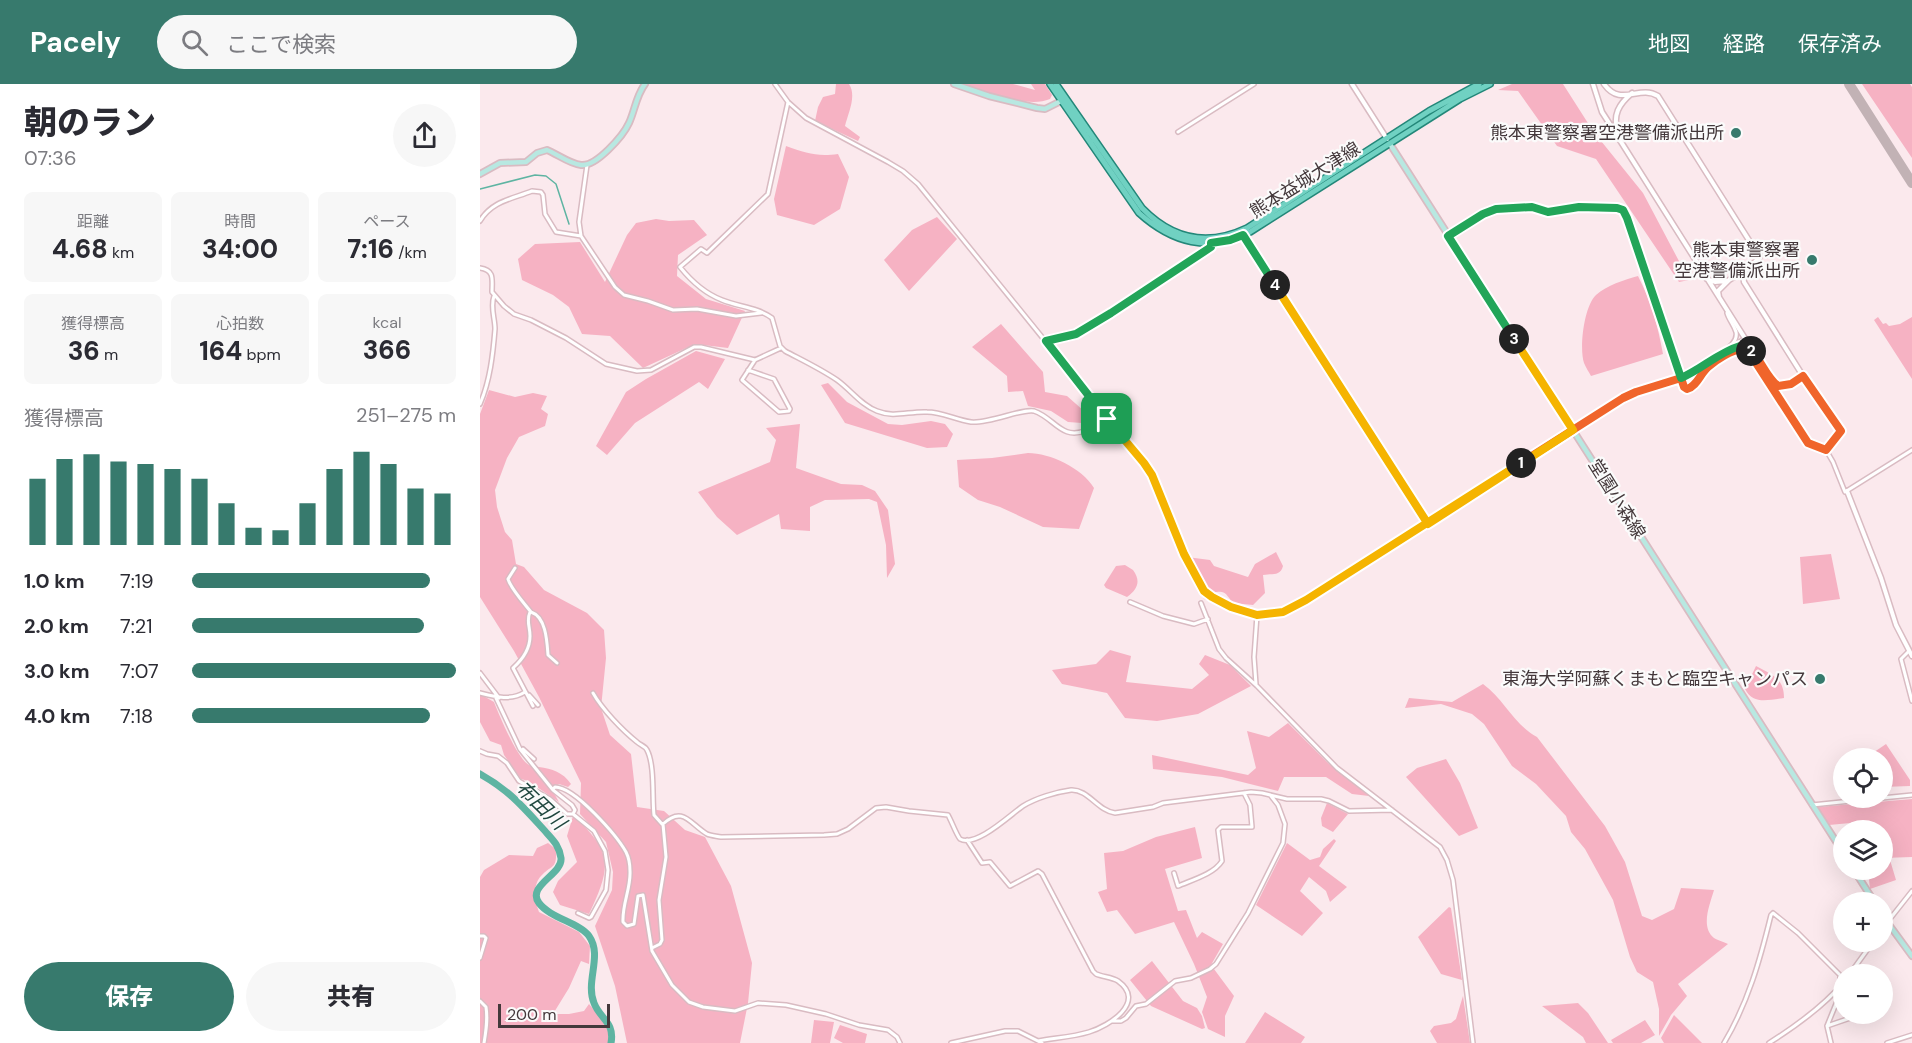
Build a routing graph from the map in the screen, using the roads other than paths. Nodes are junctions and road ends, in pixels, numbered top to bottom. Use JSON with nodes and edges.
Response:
{"nodes":[{"id":1,"x":645,"y":84,"type":"edge"},
{"id":2,"x":775,"y":84,"type":"edge"},
{"id":3,"x":954,"y":84,"type":"edge"},
{"id":4,"x":1050,"y":84,"type":"edge"},
{"id":5,"x":1056,"y":84,"type":"edge"},
{"id":6,"x":1254,"y":84,"type":"edge"},
{"id":7,"x":1352,"y":84,"type":"edge"},
{"id":8,"x":1479,"y":84,"type":"edge"},
{"id":9,"x":1490,"y":84,"type":"edge"},
{"id":10,"x":1593,"y":84,"type":"edge"},
{"id":11,"x":1604,"y":84,"type":"edge"},
{"id":12,"x":1637,"y":89,"type":"junction"},
{"id":13,"x":1063,"y":99,"type":"junction"},
{"id":14,"x":788,"y":102,"type":"junction"},
{"id":15,"x":1178,"y":132,"type":"dead end"},
{"id":16,"x":1620,"y":139,"type":"junction"},
{"id":17,"x":1388,"y":142,"type":"junction"},
{"id":18,"x":586,"y":165,"type":"junction"},
{"id":19,"x":480,"y":174,"type":"edge"},
{"id":20,"x":480,"y":221,"type":"edge"},
{"id":21,"x":1242,"y":233,"type":"junction"},
{"id":22,"x":581,"y":236,"type":"junction"},
{"id":23,"x":1448,"y":236,"type":"junction"},
{"id":24,"x":1211,"y":243,"type":"junction"},
{"id":25,"x":480,"y":268,"type":"edge"},
{"id":26,"x":1747,"y":268,"type":"junction"},
{"id":27,"x":1707,"y":278,"type":"junction"},
{"id":28,"x":1728,"y":280,"type":"junction"},
{"id":29,"x":494,"y":296,"type":"junction"},
{"id":30,"x":1721,"y":300,"type":"junction"},
{"id":31,"x":1727,"y":311,"type":"junction"},
{"id":32,"x":763,"y":312,"type":"junction"},
{"id":33,"x":1745,"y":339,"type":"junction"},
{"id":34,"x":1046,"y":341,"type":"junction"},
{"id":35,"x":782,"y":348,"type":"junction"},
{"id":36,"x":1731,"y":348,"type":"junction"},
{"id":37,"x":1756,"y":356,"type":"junction"},
{"id":38,"x":756,"y":360,"type":"junction"},
{"id":39,"x":1709,"y":362,"type":"junction"},
{"id":40,"x":748,"y":370,"type":"junction"},
{"id":41,"x":1803,"y":376,"type":"junction"},
{"id":42,"x":1681,"y":378,"type":"junction"},
{"id":43,"x":480,"y":404,"type":"edge"},
{"id":44,"x":1107,"y":419,"type":"junction"},
{"id":45,"x":1573,"y":430,"type":"junction"},
{"id":46,"x":1826,"y":450,"type":"junction"},
{"id":47,"x":1912,"y":450,"type":"edge"},
{"id":48,"x":1847,"y":491,"type":"junction"},
{"id":49,"x":1428,"y":524,"type":"junction"},
{"id":50,"x":515,"y":568,"type":"dead end"},
{"id":51,"x":1199,"y":584,"type":"joint"},
{"id":52,"x":1130,"y":602,"type":"dead end"},
{"id":53,"x":1201,"y":603,"type":"dead end"},
{"id":54,"x":531,"y":612,"type":"junction"},
{"id":55,"x":1257,"y":615,"type":"junction"},
{"id":56,"x":1208,"y":619,"type":"junction"},
{"id":57,"x":1911,"y":653,"type":"edge"},
{"id":58,"x":557,"y":663,"type":"dead end"},
{"id":59,"x":480,"y":673,"type":"edge"},
{"id":60,"x":1257,"y":686,"type":"junction"},
{"id":61,"x":525,"y":692,"type":"junction"},
{"id":62,"x":480,"y":693,"type":"edge"},
{"id":63,"x":593,"y":693,"type":"dead end"},
{"id":64,"x":497,"y":698,"type":"junction"},
{"id":65,"x":1912,"y":701,"type":"edge"},
{"id":66,"x":536,"y":705,"type":"dead end"},
{"id":67,"x":507,"y":725,"type":"junction"},
{"id":68,"x":514,"y":729,"type":"dead end"},
{"id":69,"x":515,"y":741,"type":"junction"},
{"id":70,"x":480,"y":751,"type":"edge"},
{"id":71,"x":534,"y":759,"type":"dead end"},
{"id":72,"x":554,"y":789,"type":"junction"},
{"id":73,"x":1244,"y":792,"type":"junction"},
{"id":74,"x":1270,"y":795,"type":"junction"},
{"id":75,"x":1912,"y":795,"type":"edge"},
{"id":76,"x":1893,"y":797,"type":"edge"},
{"id":77,"x":1833,"y":803,"type":"edge"},
{"id":78,"x":1812,"y":805,"type":"junction"},
{"id":79,"x":1392,"y":810,"type":"junction"},
{"id":80,"x":573,"y":814,"type":"junction"},
{"id":81,"x":663,"y":824,"type":"junction"},
{"id":82,"x":1833,"y":837,"type":"edge"},
{"id":83,"x":967,"y":840,"type":"junction"},
{"id":84,"x":1174,"y":873,"type":"dead end"},
{"id":85,"x":1912,"y":891,"type":"edge"},
{"id":86,"x":578,"y":913,"type":"dead end"},
{"id":87,"x":1893,"y":915,"type":"edge"},
{"id":88,"x":1893,"y":930,"type":"edge"},
{"id":89,"x":480,"y":936,"type":"edge"},
{"id":90,"x":652,"y":948,"type":"junction"},
{"id":91,"x":1912,"y":956,"type":"edge"},
{"id":92,"x":480,"y":958,"type":"edge"},
{"id":93,"x":1833,"y":966,"type":"edge"},
{"id":94,"x":1833,"y":993,"type":"edge"},
{"id":95,"x":480,"y":1001,"type":"edge"},
{"id":96,"x":1833,"y":1011,"type":"edge"},
{"id":97,"x":1110,"y":1022,"type":"junction"},
{"id":98,"x":1833,"y":1024,"type":"edge"},
{"id":99,"x":1827,"y":1026,"type":"junction"},
{"id":100,"x":1912,"y":1035,"type":"edge"},
{"id":101,"x":1040,"y":1042,"type":"edge"},
{"id":102,"x":484,"y":1043,"type":"edge"},
{"id":103,"x":900,"y":1043,"type":"edge"},
{"id":104,"x":951,"y":1043,"type":"edge"},
{"id":105,"x":1473,"y":1043,"type":"edge"},
{"id":106,"x":1724,"y":1043,"type":"edge"},
{"id":107,"x":1769,"y":1043,"type":"edge"},
{"id":108,"x":1831,"y":1043,"type":"edge"},
{"id":109,"x":1887,"y":1043,"type":"edge"}],
"edges":[{"from":1,"to":18,"type":"main road"},
{"from":2,"to":14,"type":"street"},
{"from":3,"to":13,"type":"main road"},
{"from":4,"to":13,"type":"main road","name":"熊本益城大津線"},
{"from":5,"to":13,"type":"main road","name":"熊本益城大津線"},
{"from":6,"to":15,"type":"street"},
{"from":7,"to":17,"type":"street"},
{"from":8,"to":17,"type":"main road","name":"熊本益城大津線"},
{"from":9,"to":17,"type":"main road","name":"熊本益城大津線"},
{"from":10,"to":16,"type":"street"},
{"from":11,"to":12,"type":"street"},
{"from":12,"to":16,"type":"street"},
{"from":12,"to":26,"type":"street"},
{"from":13,"to":21,"type":"main road","name":"熊本益城大津線"},
{"from":13,"to":24,"type":"main road","name":"熊本益城大津線"},
{"from":14,"to":32,"type":"street"},
{"from":14,"to":34,"type":"street"},
{"from":16,"to":27,"type":"street"},
{"from":17,"to":21,"type":"main road","name":"熊本益城大津線"},
{"from":17,"to":23,"type":"main road","name":"堂園小森線"},
{"from":18,"to":19,"type":"main road"},
{"from":18,"to":22,"type":"street"},
{"from":20,"to":22,"type":"street"},
{"from":21,"to":24,"type":"main road","name":"熊本益城大津線"},
{"from":21,"to":49,"type":"street"},
{"from":22,"to":32,"type":"street"},
{"from":23,"to":42,"type":"street"},
{"from":23,"to":45,"type":"main road","name":"堂園小森線"},
{"from":24,"to":34,"type":"street"},
{"from":25,"to":29,"type":"street"},
{"from":26,"to":28,"type":"street"},
{"from":26,"to":41,"type":"street"},
{"from":27,"to":28,"type":"street"},
{"from":27,"to":30,"type":"street"},
{"from":28,"to":30,"type":"street"},
{"from":29,"to":38,"type":"street"},
{"from":29,"to":43,"type":"street"},
{"from":30,"to":31,"type":"street"},
{"from":31,"to":33,"type":"street"},
{"from":31,"to":39,"type":"street"},
{"from":32,"to":35,"type":"street"},
{"from":33,"to":36,"type":"street"},
{"from":33,"to":37,"type":"street"},
{"from":34,"to":44,"type":"street"},
{"from":35,"to":38,"type":"street"},
{"from":35,"to":44,"type":"street"},
{"from":36,"to":37,"type":"street"},
{"from":36,"to":39,"type":"street"},
{"from":37,"to":41,"type":"street"},
{"from":38,"to":40,"type":"street"},
{"from":39,"to":42,"type":"street"},
{"from":40,"to":40,"type":"street"},
{"from":41,"to":46,"type":"street"},
{"from":42,"to":45,"type":"street"},
{"from":42,"to":46,"type":"street"},
{"from":44,"to":51,"type":"street"},
{"from":45,"to":49,"type":"street"},
{"from":45,"to":78,"type":"main road","name":"堂園小森線"},
{"from":46,"to":48,"type":"street"},
{"from":47,"to":48,"type":"street"},
{"from":48,"to":57,"type":"street"},
{"from":49,"to":55,"type":"street"},
{"from":50,"to":54,"type":"street"},
{"from":51,"to":55,"type":"street"},
{"from":52,"to":56,"type":"street"},
{"from":53,"to":56,"type":"street"},
{"from":54,"to":58,"type":"street"},
{"from":54,"to":61,"type":"street"},
{"from":55,"to":60,"type":"street"},
{"from":56,"to":60,"type":"street"},
{"from":57,"to":65,"type":"street"},
{"from":59,"to":64,"type":"street"},
{"from":60,"to":79,"type":"street"},
{"from":61,"to":64,"type":"street"},
{"from":61,"to":66,"type":"street"},
{"from":62,"to":64,"type":"street"},
{"from":63,"to":81,"type":"street"},
{"from":64,"to":67,"type":"street"},
{"from":67,"to":68,"type":"street"},
{"from":67,"to":69,"type":"street"},
{"from":69,"to":71,"type":"street"},
{"from":69,"to":72,"type":"street"},
{"from":70,"to":80,"type":"street"},
{"from":72,"to":80,"type":"street"},
{"from":72,"to":90,"type":"street"},
{"from":73,"to":74,"type":"street"},
{"from":73,"to":83,"type":"street"},
{"from":73,"to":84,"type":"street"},
{"from":74,"to":79,"type":"street"},
{"from":74,"to":97,"type":"street"},
{"from":75,"to":76,"type":"street"},
{"from":77,"to":78,"type":"street"},
{"from":78,"to":82,"type":"main road","name":"堂園小森線"},
{"from":79,"to":105,"type":"street"},
{"from":80,"to":86,"type":"street"},
{"from":81,"to":83,"type":"street"},
{"from":81,"to":90,"type":"street"},
{"from":83,"to":97,"type":"street"},
{"from":85,"to":87,"type":"street"},
{"from":88,"to":91,"type":"main road"},
{"from":89,"to":92,"type":"street"},
{"from":90,"to":103,"type":"street"},
{"from":93,"to":106,"type":"street"},
{"from":94,"to":107,"type":"street"},
{"from":95,"to":102,"type":"street"},
{"from":96,"to":99,"type":"street"},
{"from":97,"to":101,"type":"street"},
{"from":98,"to":99,"type":"street"},
{"from":99,"to":108,"type":"street"},
{"from":100,"to":109,"type":"street"},
{"from":101,"to":104,"type":"street"}]}
